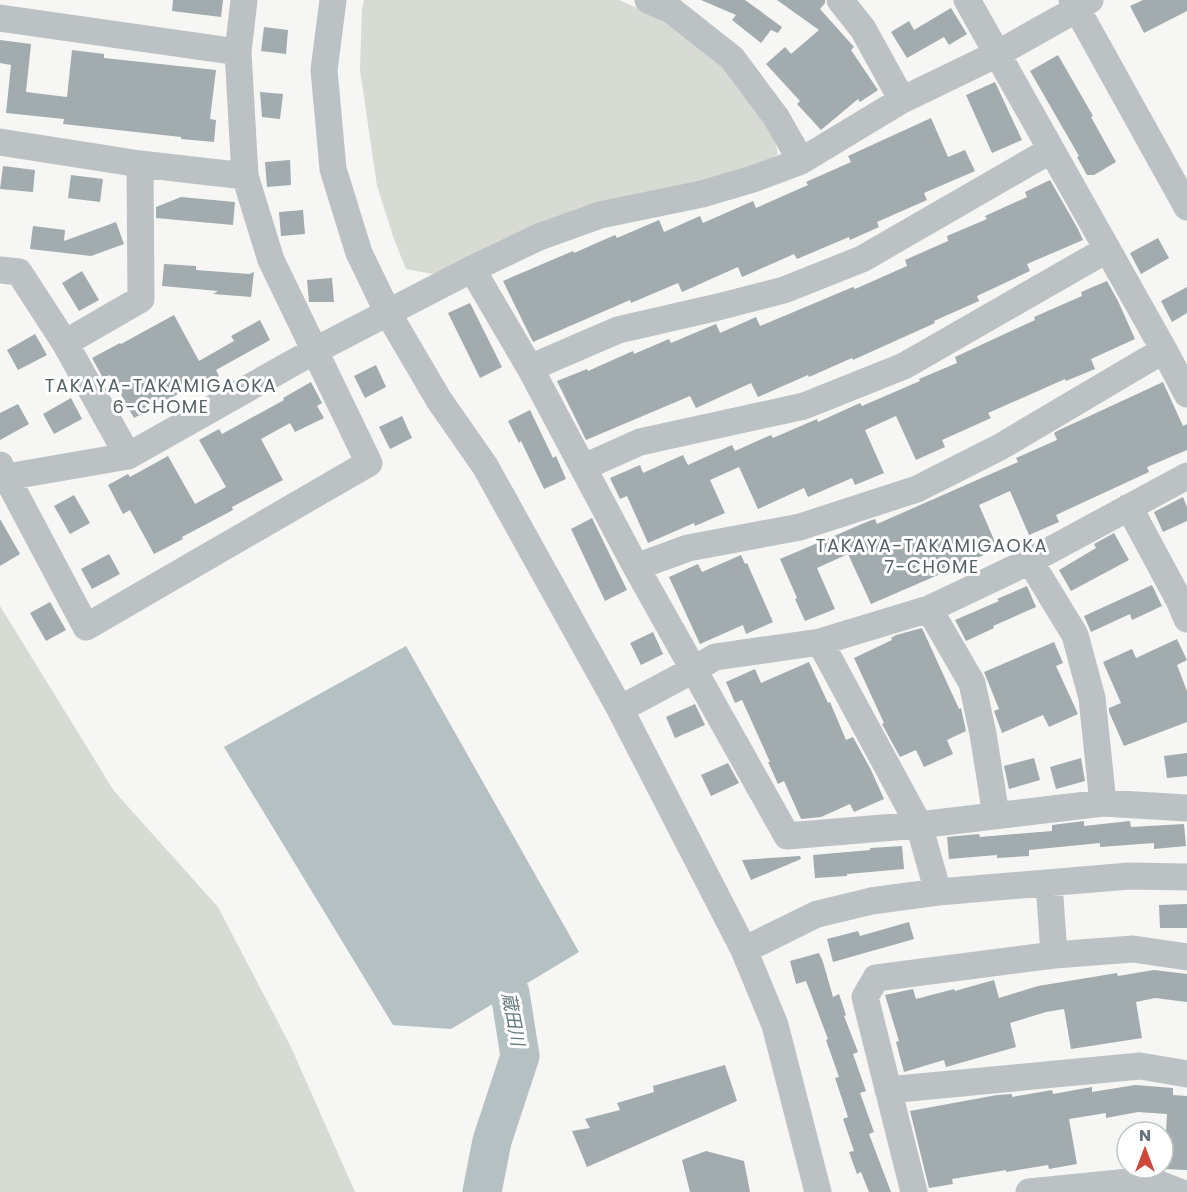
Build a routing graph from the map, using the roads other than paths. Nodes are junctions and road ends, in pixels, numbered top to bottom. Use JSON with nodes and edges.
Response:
{"nodes":[{"id":1,"x":244,"y":0,"type":"edge"},
{"id":2,"x":333,"y":0,"type":"edge"},
{"id":3,"x":648,"y":0,"type":"edge"},
{"id":4,"x":840,"y":0,"type":"edge"},
{"id":5,"x":967,"y":0,"type":"edge"},
{"id":6,"x":1080,"y":3,"type":"edge"},
{"id":7,"x":0,"y":18,"type":"edge"},
{"id":8,"x":238,"y":52,"type":"junction"},
{"id":9,"x":997,"y":54,"type":"junction"},
{"id":10,"x":902,"y":100,"type":"junction"},
{"id":11,"x":0,"y":142,"type":"edge"},
{"id":12,"x":1051,"y":150,"type":"junction"},
{"id":13,"x":801,"y":161,"type":"junction"},
{"id":14,"x":140,"y":164,"type":"junction"},
{"id":15,"x":245,"y":176,"type":"junction"},
{"id":16,"x":1187,"y":207,"type":"edge"},
{"id":17,"x":1106,"y":250,"type":"junction"},
{"id":18,"x":472,"y":269,"type":"junction"},
{"id":19,"x":0,"y":270,"type":"edge"},
{"id":20,"x":388,"y":313,"type":"junction"},
{"id":21,"x":65,"y":343,"type":"junction"},
{"id":22,"x":1164,"y":350,"type":"junction"},
{"id":23,"x":314,"y":351,"type":"junction"},
{"id":24,"x":530,"y":368,"type":"junction"},
{"id":25,"x":1187,"y":394,"type":"edge"},
{"id":26,"x":128,"y":456,"type":"junction"},
{"id":27,"x":584,"y":467,"type":"junction"},
{"id":28,"x":3,"y":471,"type":"edge"},
{"id":29,"x":1187,"y":476,"type":"edge"},
{"id":30,"x":1129,"y":507,"type":"junction"},
{"id":31,"x":1030,"y":561,"type":"junction"},
{"id":32,"x":636,"y":567,"type":"junction"},
{"id":33,"x":929,"y":609,"type":"junction"},
{"id":34,"x":1187,"y":619,"type":"edge"},
{"id":35,"x":820,"y":642,"type":"junction"},
{"id":36,"x":695,"y":669,"type":"junction"},
{"id":37,"x":620,"y":709,"type":"junction"},
{"id":38,"x":1103,"y":802,"type":"junction"},
{"id":39,"x":1187,"y":808,"type":"edge"},
{"id":40,"x":996,"y":815,"type":"junction"},
{"id":41,"x":919,"y":825,"type":"junction"},
{"id":42,"x":1187,"y":878,"type":"edge"},
{"id":43,"x":1049,"y":883,"type":"junction"},
{"id":44,"x":938,"y":892,"type":"junction"},
{"id":45,"x":744,"y":950,"type":"junction"},
{"id":46,"x":1054,"y":955,"type":"junction"},
{"id":47,"x":1187,"y":957,"type":"edge"},
{"id":48,"x":1187,"y":1074,"type":"edge"},
{"id":49,"x":888,"y":1090,"type":"junction"},
{"id":50,"x":818,"y":1192,"type":"edge"},
{"id":51,"x":914,"y":1192,"type":"edge"},
{"id":52,"x":1029,"y":1192,"type":"edge"},
{"id":53,"x":1180,"y":1192,"type":"edge"}],
"edges":[{"from":1,"to":8,"type":"street"},
{"from":2,"to":20,"type":"street"},
{"from":3,"to":13,"type":"street"},
{"from":4,"to":10,"type":"street"},
{"from":5,"to":9,"type":"street"},
{"from":6,"to":9,"type":"street"},
{"from":6,"to":16,"type":"street"},
{"from":7,"to":8,"type":"street"},
{"from":8,"to":15,"type":"street"},
{"from":9,"to":10,"type":"street"},
{"from":9,"to":12,"type":"street"},
{"from":10,"to":13,"type":"street"},
{"from":11,"to":14,"type":"street"},
{"from":12,"to":17,"type":"street"},
{"from":12,"to":24,"type":"street"},
{"from":13,"to":18,"type":"street"},
{"from":14,"to":15,"type":"street"},
{"from":14,"to":21,"type":"street"},
{"from":15,"to":23,"type":"street"},
{"from":17,"to":22,"type":"street"},
{"from":17,"to":27,"type":"street"},
{"from":18,"to":20,"type":"street"},
{"from":18,"to":24,"type":"street"},
{"from":19,"to":21,"type":"street"},
{"from":20,"to":23,"type":"street"},
{"from":20,"to":37,"type":"street"},
{"from":21,"to":26,"type":"street"},
{"from":22,"to":25,"type":"street"},
{"from":22,"to":32,"type":"street"},
{"from":23,"to":26,"type":"street"},
{"from":23,"to":28,"type":"street"},
{"from":24,"to":27,"type":"street"},
{"from":26,"to":28,"type":"street"},
{"from":27,"to":32,"type":"street"},
{"from":29,"to":30,"type":"street"},
{"from":30,"to":31,"type":"street"},
{"from":30,"to":34,"type":"street"},
{"from":31,"to":33,"type":"street"},
{"from":31,"to":38,"type":"street"},
{"from":32,"to":36,"type":"street"},
{"from":33,"to":35,"type":"street"},
{"from":33,"to":40,"type":"street"},
{"from":35,"to":36,"type":"street"},
{"from":35,"to":41,"type":"street"},
{"from":36,"to":37,"type":"street"},
{"from":36,"to":41,"type":"street"},
{"from":37,"to":45,"type":"street"},
{"from":38,"to":39,"type":"street"},
{"from":38,"to":40,"type":"street"},
{"from":40,"to":41,"type":"street"},
{"from":41,"to":44,"type":"street"},
{"from":42,"to":43,"type":"street"},
{"from":43,"to":44,"type":"street"},
{"from":43,"to":46,"type":"street"},
{"from":44,"to":45,"type":"street"},
{"from":45,"to":50,"type":"street"},
{"from":46,"to":47,"type":"street"},
{"from":46,"to":49,"type":"street"},
{"from":48,"to":49,"type":"street"},
{"from":49,"to":51,"type":"street"},
{"from":52,"to":53,"type":"street"}]}
